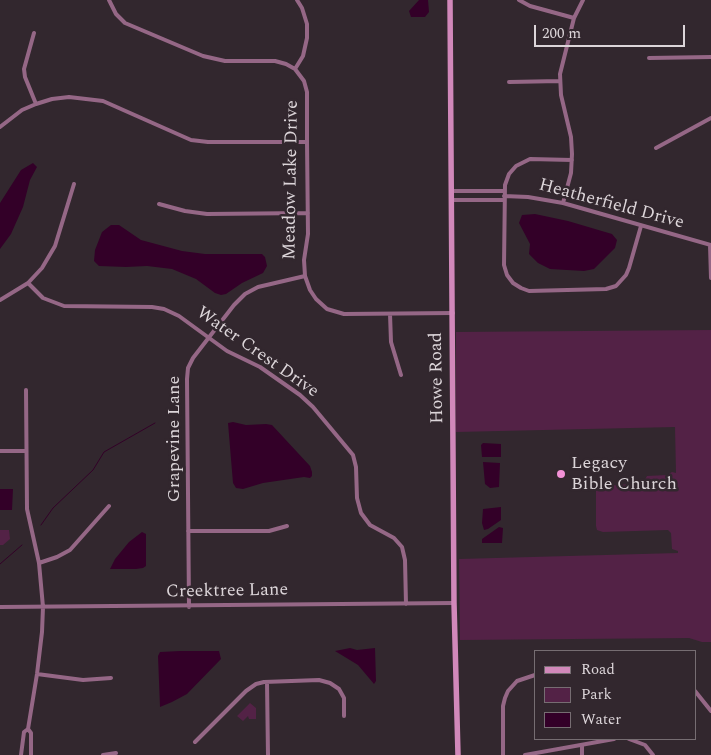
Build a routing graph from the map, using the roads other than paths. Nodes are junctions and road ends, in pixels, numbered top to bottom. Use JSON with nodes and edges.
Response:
{"nodes":[{"id":1,"x":109,"y":0,"type":"edge"},
{"id":2,"x":297,"y":0,"type":"edge"},
{"id":3,"x":450,"y":0,"type":"edge"},
{"id":4,"x":519,"y":0,"type":"edge"},
{"id":5,"x":582,"y":0,"type":"edge"},
{"id":6,"x":574,"y":18,"type":"junction"},
{"id":7,"x":34,"y":33,"type":"dead end"},
{"id":8,"x":711,"y":57,"type":"edge"},
{"id":9,"x":649,"y":58,"type":"dead end"},
{"id":10,"x":295,"y":69,"type":"junction"},
{"id":11,"x":560,"y":81,"type":"junction"},
{"id":12,"x":509,"y":82,"type":"dead end"},
{"id":13,"x":36,"y":104,"type":"junction"},
{"id":14,"x":711,"y":118,"type":"edge"},
{"id":15,"x":0,"y":127,"type":"edge"},
{"id":16,"x":307,"y":142,"type":"junction"},
{"id":17,"x":656,"y":148,"type":"dead end"},
{"id":18,"x":572,"y":160,"type":"junction"},
{"id":19,"x":74,"y":184,"type":"dead end"},
{"id":20,"x":451,"y":191,"type":"junction"},
{"id":21,"x":504,"y":196,"type":"junction"},
{"id":22,"x":451,"y":200,"type":"junction"},
{"id":23,"x":563,"y":203,"type":"junction"},
{"id":24,"x":159,"y":204,"type":"dead end"},
{"id":25,"x":308,"y":213,"type":"junction"},
{"id":26,"x":640,"y":226,"type":"junction"},
{"id":27,"x":710,"y":245,"type":"edge"},
{"id":28,"x":305,"y":276,"type":"junction"},
{"id":29,"x":711,"y":278,"type":"edge"},
{"id":30,"x":28,"y":282,"type":"junction"},
{"id":31,"x":0,"y":300,"type":"edge"},
{"id":32,"x":453,"y":313,"type":"junction"},
{"id":33,"x":390,"y":314,"type":"junction"},
{"id":34,"x":208,"y":338,"type":"junction"},
{"id":35,"x":401,"y":375,"type":"dead end"},
{"id":36,"x":26,"y":390,"type":"dead end"},
{"id":37,"x":0,"y":451,"type":"edge"},
{"id":38,"x":26,"y":451,"type":"junction"},
{"id":39,"x":109,"y":506,"type":"dead end"},
{"id":40,"x":287,"y":526,"type":"dead end"},
{"id":41,"x":188,"y":531,"type":"junction"},
{"id":42,"x":39,"y":563,"type":"junction"},
{"id":43,"x":454,"y":603,"type":"junction"},
{"id":44,"x":406,"y":604,"type":"junction"},
{"id":45,"x":0,"y":607,"type":"edge"},
{"id":46,"x":43,"y":607,"type":"junction"},
{"id":47,"x":189,"y":607,"type":"junction"},
{"id":48,"x":37,"y":674,"type":"junction"},
{"id":49,"x":534,"y":675,"type":"edge"},
{"id":50,"x":111,"y":678,"type":"dead end"},
{"id":51,"x":267,"y":682,"type":"junction"},
{"id":52,"x":696,"y":693,"type":"edge"},
{"id":53,"x":711,"y":711,"type":"edge"},
{"id":54,"x":344,"y":716,"type":"dead end"},
{"id":55,"x":28,"y":729,"type":"junction"},
{"id":56,"x":609,"y":740,"type":"edge"},
{"id":57,"x":632,"y":740,"type":"edge"},
{"id":58,"x":195,"y":742,"type":"dead end"},
{"id":59,"x":582,"y":745,"type":"junction"},
{"id":60,"x":116,"y":753,"type":"dead end"},
{"id":61,"x":20,"y":755,"type":"edge"},
{"id":62,"x":31,"y":755,"type":"edge"},
{"id":63,"x":102,"y":755,"type":"edge"},
{"id":64,"x":268,"y":755,"type":"edge"},
{"id":65,"x":458,"y":755,"type":"edge"},
{"id":66,"x":502,"y":755,"type":"edge"},
{"id":67,"x":525,"y":755,"type":"edge"},
{"id":68,"x":582,"y":755,"type":"edge"},
{"id":69,"x":653,"y":755,"type":"edge"}],
"edges":[{"from":1,"to":10,"type":"street"},
{"from":2,"to":10,"type":"street"},
{"from":3,"to":20,"type":"street","name":"Howe Road"},
{"from":4,"to":6,"type":"street"},
{"from":5,"to":6,"type":"street"},
{"from":6,"to":11,"type":"street"},
{"from":7,"to":13,"type":"street"},
{"from":8,"to":9,"type":"street"},
{"from":10,"to":16,"type":"street","name":"Meadow Lake Drive"},
{"from":11,"to":12,"type":"street"},
{"from":11,"to":18,"type":"street"},
{"from":13,"to":15,"type":"street"},
{"from":13,"to":16,"type":"street"},
{"from":14,"to":17,"type":"street"},
{"from":16,"to":25,"type":"street","name":"Meadow Lake Drive"},
{"from":18,"to":21,"type":"street"},
{"from":18,"to":23,"type":"street"},
{"from":19,"to":30,"type":"street"},
{"from":20,"to":21,"type":"street","name":"Heatherfield Drive"},
{"from":20,"to":22,"type":"street","name":"Howe Road"},
{"from":21,"to":22,"type":"street","name":"Heatherfield Drive"},
{"from":21,"to":23,"type":"street","name":"Heatherfield Drive"},
{"from":21,"to":26,"type":"street"},
{"from":22,"to":32,"type":"street","name":"Howe Road"},
{"from":23,"to":26,"type":"street","name":"Heatherfield Drive"},
{"from":24,"to":25,"type":"street"},
{"from":25,"to":28,"type":"street","name":"Meadow Lake Drive"},
{"from":26,"to":27,"type":"street","name":"Heatherfield Drive"},
{"from":27,"to":29,"type":"street"},
{"from":28,"to":33,"type":"street","name":"Meadow Lake Drive"},
{"from":28,"to":34,"type":"street","name":"Grapevine Lane"},
{"from":30,"to":31,"type":"street"},
{"from":30,"to":34,"type":"street","name":"Water Crest Drive"},
{"from":32,"to":33,"type":"street","name":"Meadow Lake Drive"},
{"from":32,"to":43,"type":"street","name":"Howe Road"},
{"from":33,"to":35,"type":"street"},
{"from":34,"to":41,"type":"street","name":"Grapevine Lane"},
{"from":34,"to":44,"type":"street","name":"Water Crest Drive"},
{"from":36,"to":38,"type":"street"},
{"from":37,"to":38,"type":"street"},
{"from":38,"to":42,"type":"street"},
{"from":39,"to":42,"type":"street"},
{"from":40,"to":41,"type":"street"},
{"from":41,"to":47,"type":"street","name":"Grapevine Lane"},
{"from":42,"to":46,"type":"street"},
{"from":43,"to":44,"type":"street","name":"Creektree Lane"},
{"from":43,"to":65,"type":"street","name":"Howe Road"},
{"from":44,"to":47,"type":"street","name":"Creektree Lane"},
{"from":45,"to":46,"type":"street","name":"Creektree Lane"},
{"from":46,"to":47,"type":"street","name":"Creektree Lane"},
{"from":46,"to":48,"type":"street"},
{"from":48,"to":50,"type":"street"},
{"from":48,"to":55,"type":"street"},
{"from":49,"to":66,"type":"street"},
{"from":51,"to":54,"type":"street"},
{"from":51,"to":58,"type":"street"},
{"from":51,"to":64,"type":"street"},
{"from":52,"to":53,"type":"street"},
{"from":55,"to":61,"type":"street"},
{"from":55,"to":62,"type":"street"},
{"from":56,"to":59,"type":"street"},
{"from":57,"to":69,"type":"street"},
{"from":59,"to":67,"type":"street"},
{"from":59,"to":68,"type":"street"},
{"from":60,"to":63,"type":"street"}]}
